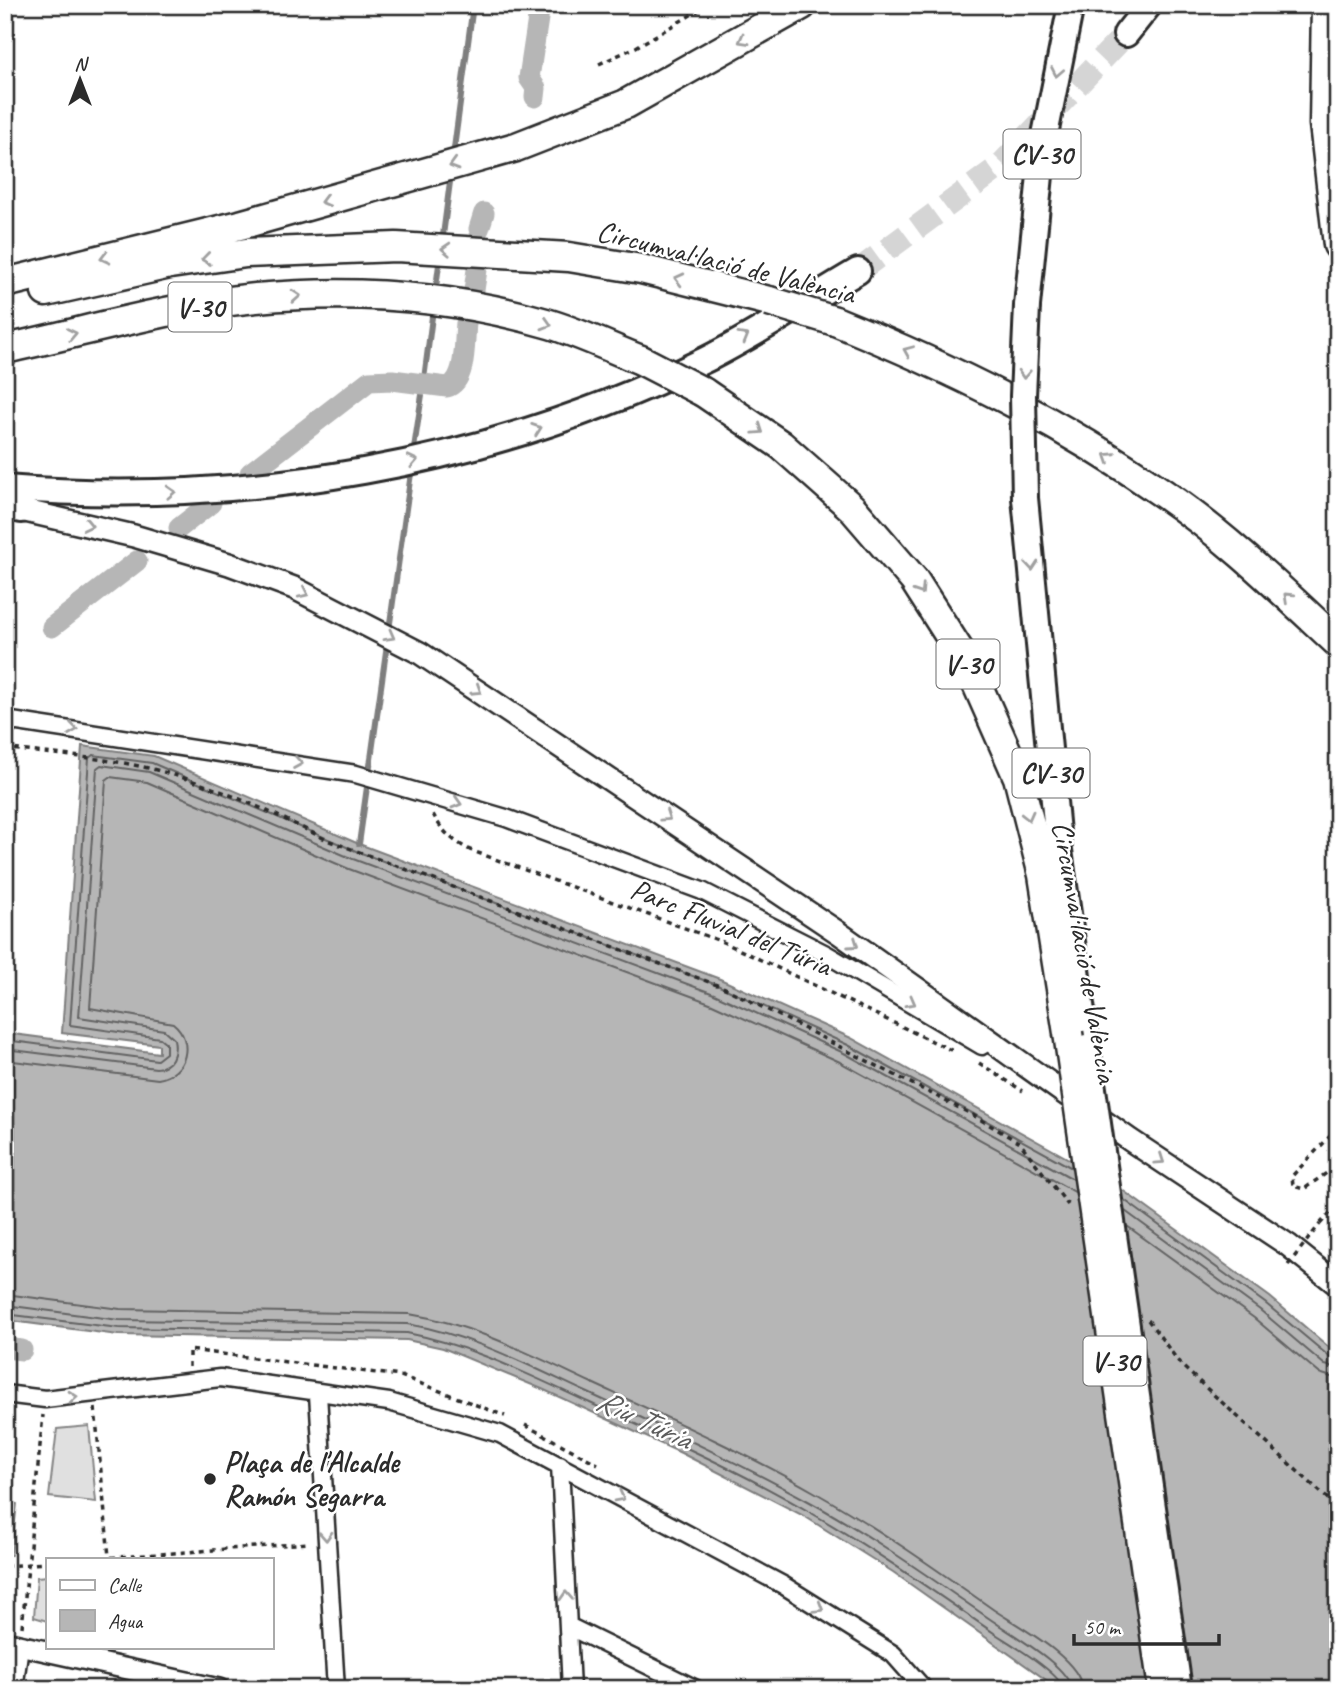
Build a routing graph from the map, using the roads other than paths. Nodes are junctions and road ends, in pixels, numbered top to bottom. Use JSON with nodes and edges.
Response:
{"nodes":[{"id":1,"x":802,"y":5,"type":"edge"},
{"id":2,"x":1071,"y":5,"type":"edge"},
{"id":3,"x":1149,"y":5,"type":"edge"},
{"id":4,"x":1326,"y":5,"type":"edge"},
{"id":5,"x":1126,"y":34,"type":"tunnel mouth"},
{"id":6,"x":1338,"y":245,"type":"edge"},
{"id":7,"x":858,"y":271,"type":"tunnel mouth"},
{"id":8,"x":5,"y":283,"type":"edge"},
{"id":9,"x":5,"y":301,"type":"edge"},
{"id":10,"x":5,"y":349,"type":"edge"},
{"id":11,"x":5,"y":488,"type":"edge"},
{"id":12,"x":13,"y":508,"type":"edge"},
{"id":13,"x":1338,"y":643,"type":"edge"},
{"id":14,"x":5,"y":720,"type":"edge"},
{"id":15,"x":1078,"y":1040,"type":"junction"},
{"id":16,"x":1130,"y":1140,"type":"junction"},
{"id":17,"x":1338,"y":1285,"type":"edge"},
{"id":18,"x":5,"y":1394,"type":"edge"},
{"id":19,"x":317,"y":1394,"type":"junction"},
{"id":20,"x":559,"y":1465,"type":"junction"},
{"id":21,"x":568,"y":1626,"type":"junction"},
{"id":22,"x":13,"y":1644,"type":"edge"},
{"id":23,"x":14,"y":1689,"type":"edge"},
{"id":24,"x":219,"y":1689,"type":"edge"},
{"id":25,"x":335,"y":1689,"type":"edge"},
{"id":26,"x":571,"y":1689,"type":"edge"},
{"id":27,"x":696,"y":1689,"type":"edge"},
{"id":28,"x":925,"y":1689,"type":"edge"},
{"id":29,"x":1163,"y":1689,"type":"edge"},
{"id":30,"x":1179,"y":1689,"type":"edge"}],
"edges":[{"from":1,"to":8,"type":"highway","one_way":true},
{"from":2,"to":15,"type":"highway","number":"CV-30","one_way":true,"bridge":true},
{"from":3,"to":5,"type":"highway"},
{"from":4,"to":6,"type":"highway"},
{"from":11,"to":7,"type":"highway","one_way":true},
{"from":13,"to":9,"type":"highway","name":"Circumval·lació de València","number":"V-30","one_way":true,"bridge":true},
{"from":10,"to":15,"type":"highway","name":"Circumval·lació de València","number":"V-30","one_way":true,"bridge":true},
{"from":12,"to":16,"type":"main road","one_way":true},
{"from":14,"to":16,"type":"street","one_way":true},
{"from":15,"to":29,"type":"highway","name":"Circumval·lació de València","number":"V-30","bridge":true},
{"from":15,"to":30,"type":"highway","number":"CV-30","bridge":true},
{"from":16,"to":17,"type":"main road","one_way":true},
{"from":18,"to":19,"type":"street","one_way":true},
{"from":19,"to":20,"type":"street"},
{"from":19,"to":25,"type":"street","one_way":true},
{"from":21,"to":20,"type":"street","one_way":true},
{"from":20,"to":28,"type":"street","one_way":true},
{"from":21,"to":26,"type":"street"},
{"from":21,"to":27,"type":"street"},
{"from":22,"to":23,"type":"street"},
{"from":22,"to":24,"type":"street"}]}
